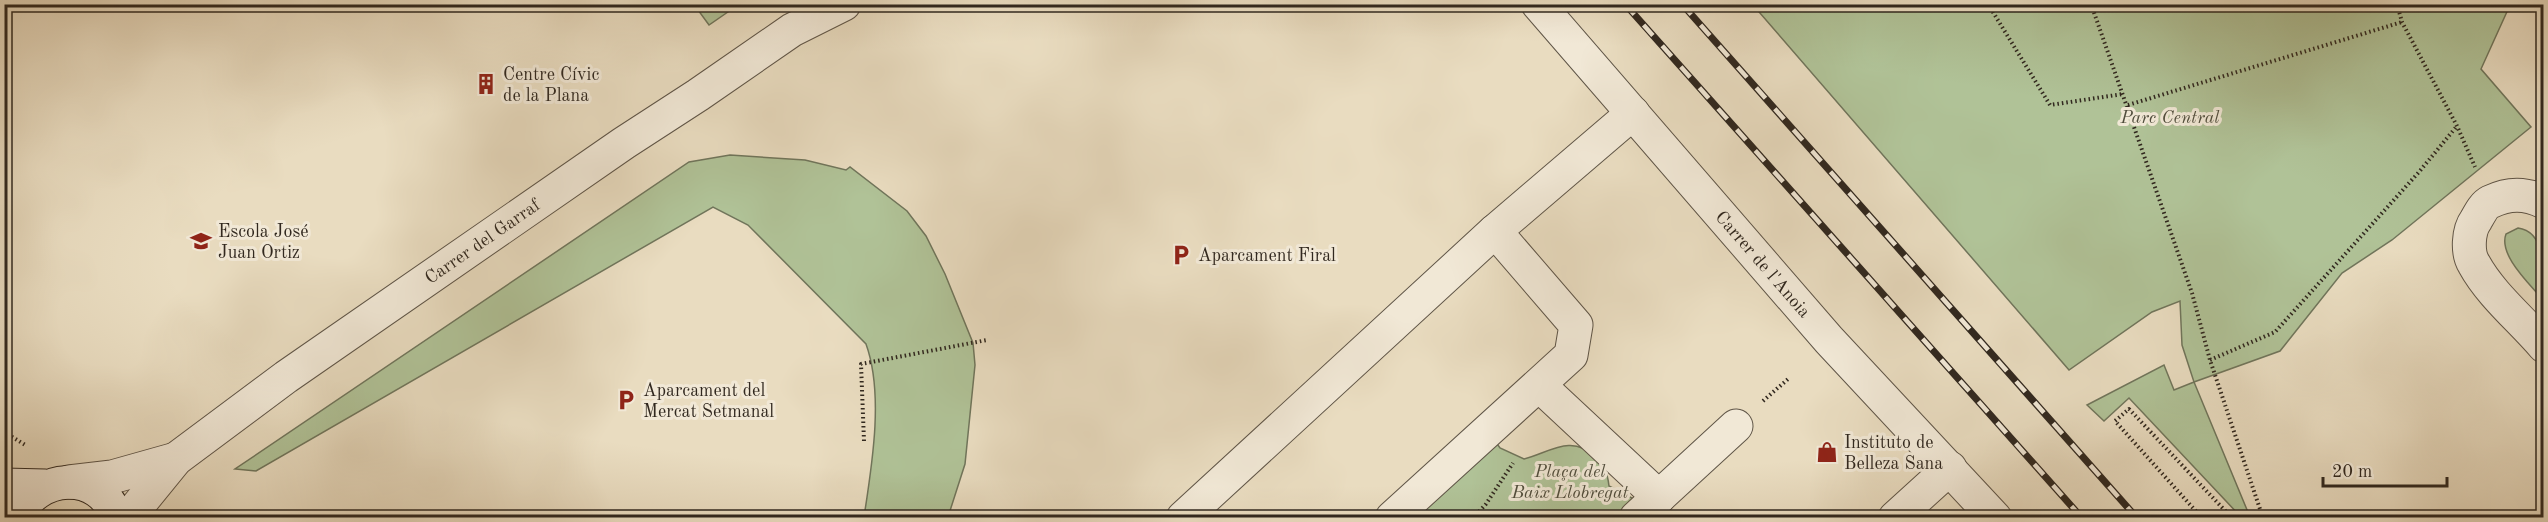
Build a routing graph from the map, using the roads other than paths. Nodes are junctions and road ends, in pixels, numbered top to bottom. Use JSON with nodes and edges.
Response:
{"nodes":[{"id":1,"x":844,"y":4,"type":"edge"},
{"id":2,"x":1538,"y":4,"type":"edge"},
{"id":3,"x":800,"y":17,"type":"edge"},
{"id":4,"x":1633,"y":113,"type":"junction"},
{"id":5,"x":2544,"y":202,"type":"edge"},
{"id":6,"x":1495,"y":231,"type":"junction"},
{"id":7,"x":2544,"y":346,"type":"edge"},
{"id":8,"x":1539,"y":385,"type":"junction"},
{"id":9,"x":1736,"y":426,"type":"dead end"},
{"id":10,"x":176,"y":459,"type":"junction"},
{"id":11,"x":1950,"y":468,"type":"junction"},
{"id":12,"x":57,"y":484,"type":"junction"},
{"id":13,"x":4,"y":485,"type":"edge"},
{"id":14,"x":1647,"y":507,"type":"edge"},
{"id":15,"x":16,"y":518,"type":"edge"},
{"id":16,"x":117,"y":518,"type":"edge"},
{"id":17,"x":128,"y":518,"type":"edge"},
{"id":18,"x":1183,"y":518,"type":"edge"},
{"id":19,"x":1392,"y":518,"type":"edge"},
{"id":20,"x":1895,"y":518,"type":"edge"},
{"id":21,"x":1995,"y":518,"type":"edge"}],
"edges":[{"from":1,"to":3,"type":"street","name":"Carrer del Garraf"},
{"from":2,"to":4,"type":"street","name":"Carrer de l'Anoia"},
{"from":3,"to":10,"type":"street","name":"Carrer del Garraf"},
{"from":4,"to":6,"type":"street"},
{"from":4,"to":11,"type":"street","name":"Carrer de l'Anoia"},
{"from":5,"to":7,"type":"street"},
{"from":6,"to":8,"type":"street"},
{"from":6,"to":18,"type":"street"},
{"from":8,"to":14,"type":"street"},
{"from":8,"to":19,"type":"street"},
{"from":9,"to":14,"type":"street"},
{"from":10,"to":12,"type":"street","name":"Carrer del Garraf"},
{"from":10,"to":17,"type":"street","name":"Carrer del Garraf"},
{"from":11,"to":20,"type":"street"},
{"from":11,"to":21,"type":"street","name":"Carrer de l'Anoia"},
{"from":12,"to":13,"type":"street"},
{"from":12,"to":15,"type":"street"},
{"from":12,"to":16,"type":"street"}]}
